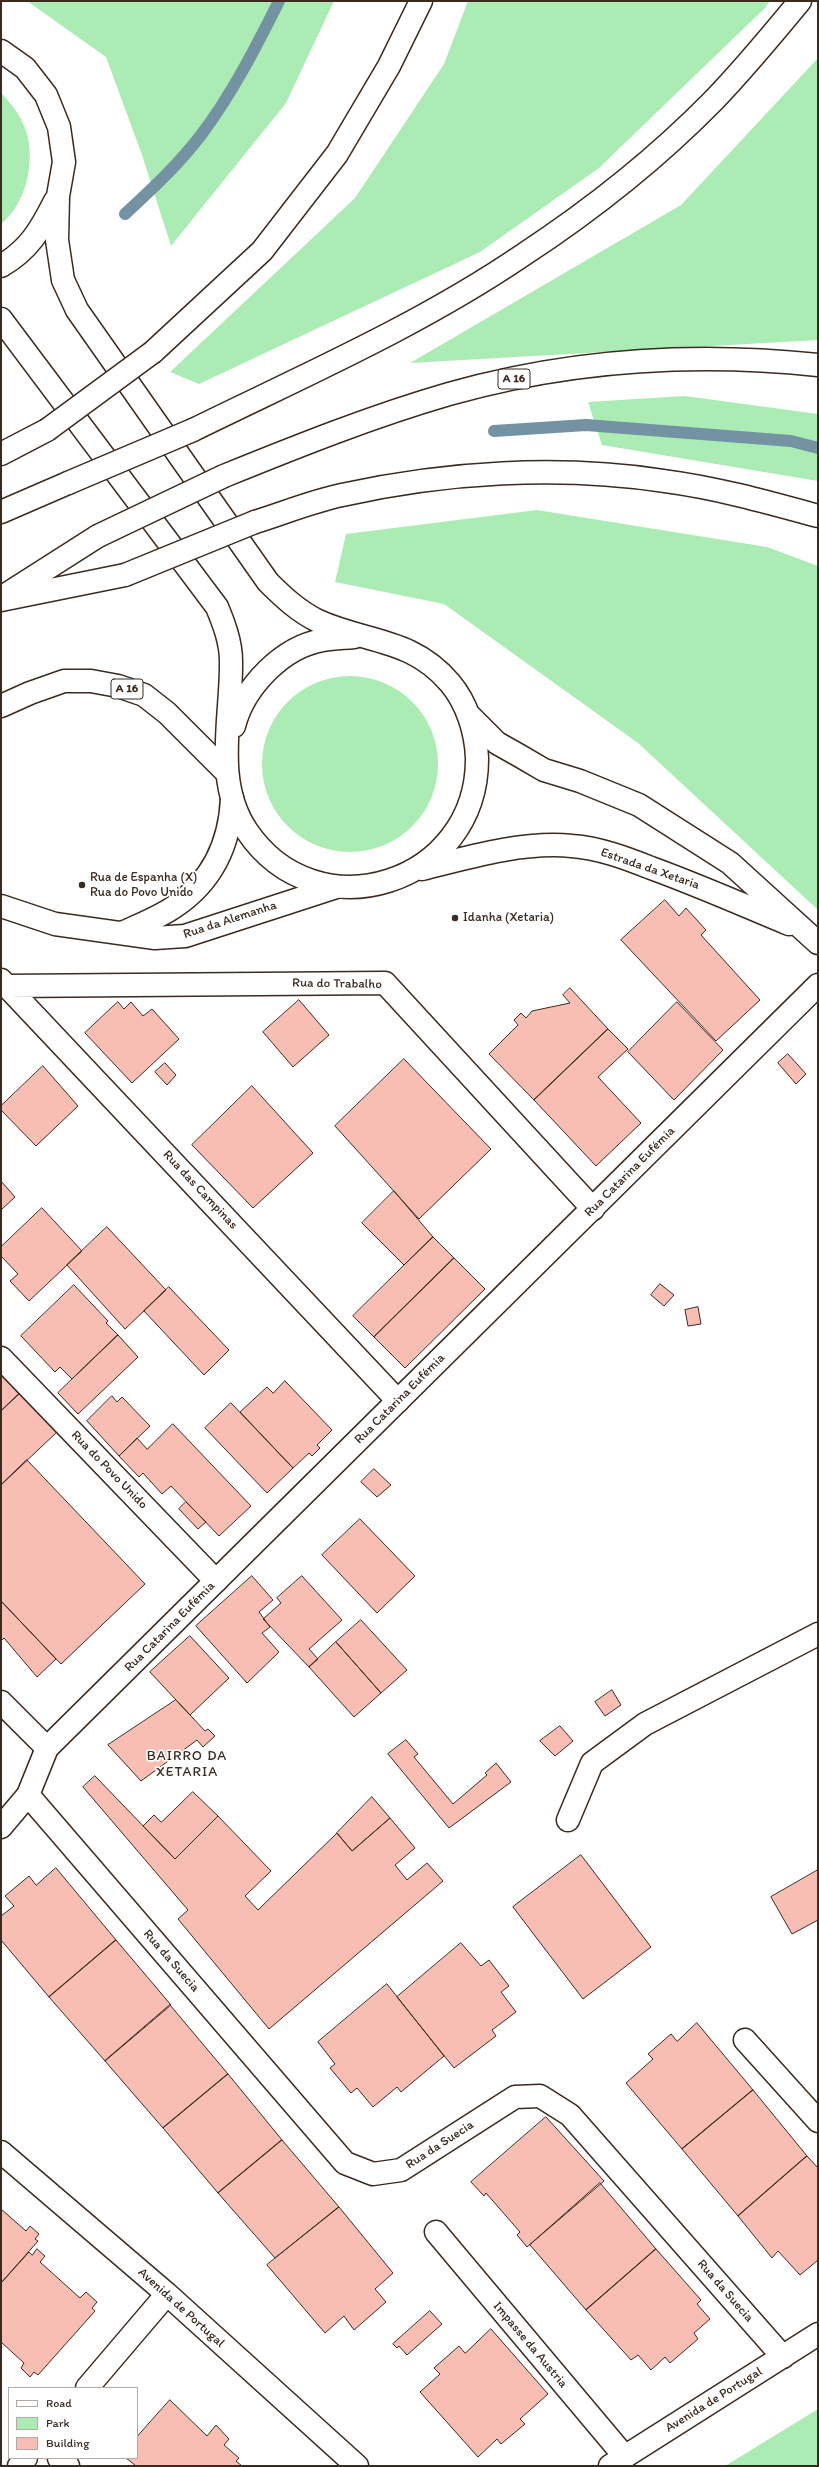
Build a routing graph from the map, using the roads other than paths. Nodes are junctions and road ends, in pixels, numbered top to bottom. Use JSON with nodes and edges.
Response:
{"nodes":[{"id":1,"x":421,"y":1,"type":"edge"},
{"id":2,"x":800,"y":1,"type":"edge"},
{"id":3,"x":1,"y":51,"type":"edge"},
{"id":4,"x":58,"y":196,"type":"junction"},
{"id":5,"x":1,"y":266,"type":"edge"},
{"id":6,"x":1,"y":319,"type":"edge"},
{"id":7,"x":818,"y":365,"type":"edge"},
{"id":8,"x":1,"y":454,"type":"edge"},
{"id":9,"x":1,"y":512,"type":"edge"},
{"id":10,"x":818,"y":516,"type":"edge"},
{"id":11,"x":1,"y":599,"type":"edge"},
{"id":12,"x":359,"y":636,"type":"junction"},
{"id":13,"x":1,"y":706,"type":"edge"},
{"id":14,"x":469,"y":715,"type":"junction"},
{"id":15,"x":228,"y":747,"type":"junction"},
{"id":16,"x":227,"y":773,"type":"junction"},
{"id":17,"x":232,"y":798,"type":"junction"},
{"id":18,"x":415,"y":871,"type":"junction"},
{"id":19,"x":336,"y":887,"type":"junction"},
{"id":20,"x":1,"y":906,"type":"edge"},
{"id":21,"x":122,"y":933,"type":"junction"},
{"id":22,"x":812,"y":937,"type":"edge"},
{"id":23,"x":4,"y":983,"type":"edge"},
{"id":24,"x":818,"y":985,"type":"edge"},
{"id":25,"x":593,"y":1209,"type":"junction"},
{"id":26,"x":1,"y":1358,"type":"edge"},
{"id":27,"x":398,"y":1401,"type":"junction"},
{"id":28,"x":216,"y":1581,"type":"junction"},
{"id":29,"x":818,"y":1634,"type":"edge"},
{"id":30,"x":1,"y":1702,"type":"edge"},
{"id":31,"x":47,"y":1748,"type":"junction"},
{"id":32,"x":28,"y":1794,"type":"junction"},
{"id":33,"x":568,"y":1820,"type":"dead end"},
{"id":34,"x":1,"y":1827,"type":"edge"},
{"id":35,"x":745,"y":2040,"type":"dead end"},
{"id":36,"x":818,"y":2122,"type":"edge"},
{"id":37,"x":1,"y":2152,"type":"edge"},
{"id":38,"x":436,"y":2232,"type":"dead end"},
{"id":39,"x":167,"y":2294,"type":"junction"},
{"id":40,"x":818,"y":2334,"type":"edge"},
{"id":41,"x":783,"y":2357,"type":"junction"},
{"id":42,"x":88,"y":2387,"type":"edge"},
{"id":43,"x":60,"y":2459,"type":"edge"},
{"id":44,"x":618,"y":2461,"type":"edge"},
{"id":45,"x":68,"y":2466,"type":"edge"},
{"id":46,"x":357,"y":2466,"type":"edge"}],
"edges":[{"from":1,"to":8,"type":"main road","bridge":true},
{"from":2,"to":9,"type":"main road","bridge":true},
{"from":3,"to":4,"type":"main road"},
{"from":4,"to":5,"type":"main road"},
{"from":4,"to":12,"type":"main road"},
{"from":6,"to":15,"type":"main road"},
{"from":7,"to":11,"type":"main road","number":"A 16","bridge":true},
{"from":10,"to":11,"type":"main road","bridge":true},
{"from":12,"to":14,"type":"main road"},
{"from":12,"to":15,"type":"main road"},
{"from":13,"to":16,"type":"main road","number":"A 16"},
{"from":14,"to":18,"type":"main road"},
{"from":14,"to":22,"type":"main road","name":"Estrada da Xetaria"},
{"from":15,"to":16,"type":"main road"},
{"from":16,"to":17,"type":"main road"},
{"from":17,"to":19,"type":"main road"},
{"from":17,"to":21,"type":"main road"},
{"from":18,"to":19,"type":"main road"},
{"from":18,"to":22,"type":"main road","name":"Estrada da Xetaria"},
{"from":19,"to":21,"type":"main road","name":"Rua da Alemanha"},
{"from":20,"to":21,"type":"main road","name":"Rua da Alemanha"},
{"from":23,"to":25,"type":"main road","name":"Rua do Trabalho"},
{"from":23,"to":27,"type":"main road","name":"Rua das Campinas"},
{"from":24,"to":25,"type":"main road","name":"Rua Catarina Eufémia"},
{"from":25,"to":27,"type":"main road","name":"Rua Catarina Eufémia"},
{"from":26,"to":28,"type":"main road","name":"Rua do Povo Unido"},
{"from":27,"to":28,"type":"main road","name":"Rua Catarina Eufémia"},
{"from":28,"to":31,"type":"main road","name":"Rua Catarina Eufémia"},
{"from":29,"to":33,"type":"main road"},
{"from":30,"to":31,"type":"main road"},
{"from":31,"to":32,"type":"main road","name":"Rua Catarina Eufémia"},
{"from":32,"to":34,"type":"main road","name":"Rua Catarina Eufémia"},
{"from":32,"to":41,"type":"main road","name":"Rua da Suecia"},
{"from":35,"to":36,"type":"main road"},
{"from":37,"to":39,"type":"main road","name":"Avenida de Portugal"},
{"from":38,"to":44,"type":"main road","name":"Impasse da Austria"},
{"from":39,"to":42,"type":"main road"},
{"from":39,"to":46,"type":"main road","name":"Avenida de Portugal"},
{"from":40,"to":41,"type":"main road","name":"Avenida de Portugal"},
{"from":41,"to":44,"type":"main road","name":"Avenida de Portugal"},
{"from":43,"to":45,"type":"main road"}]}
